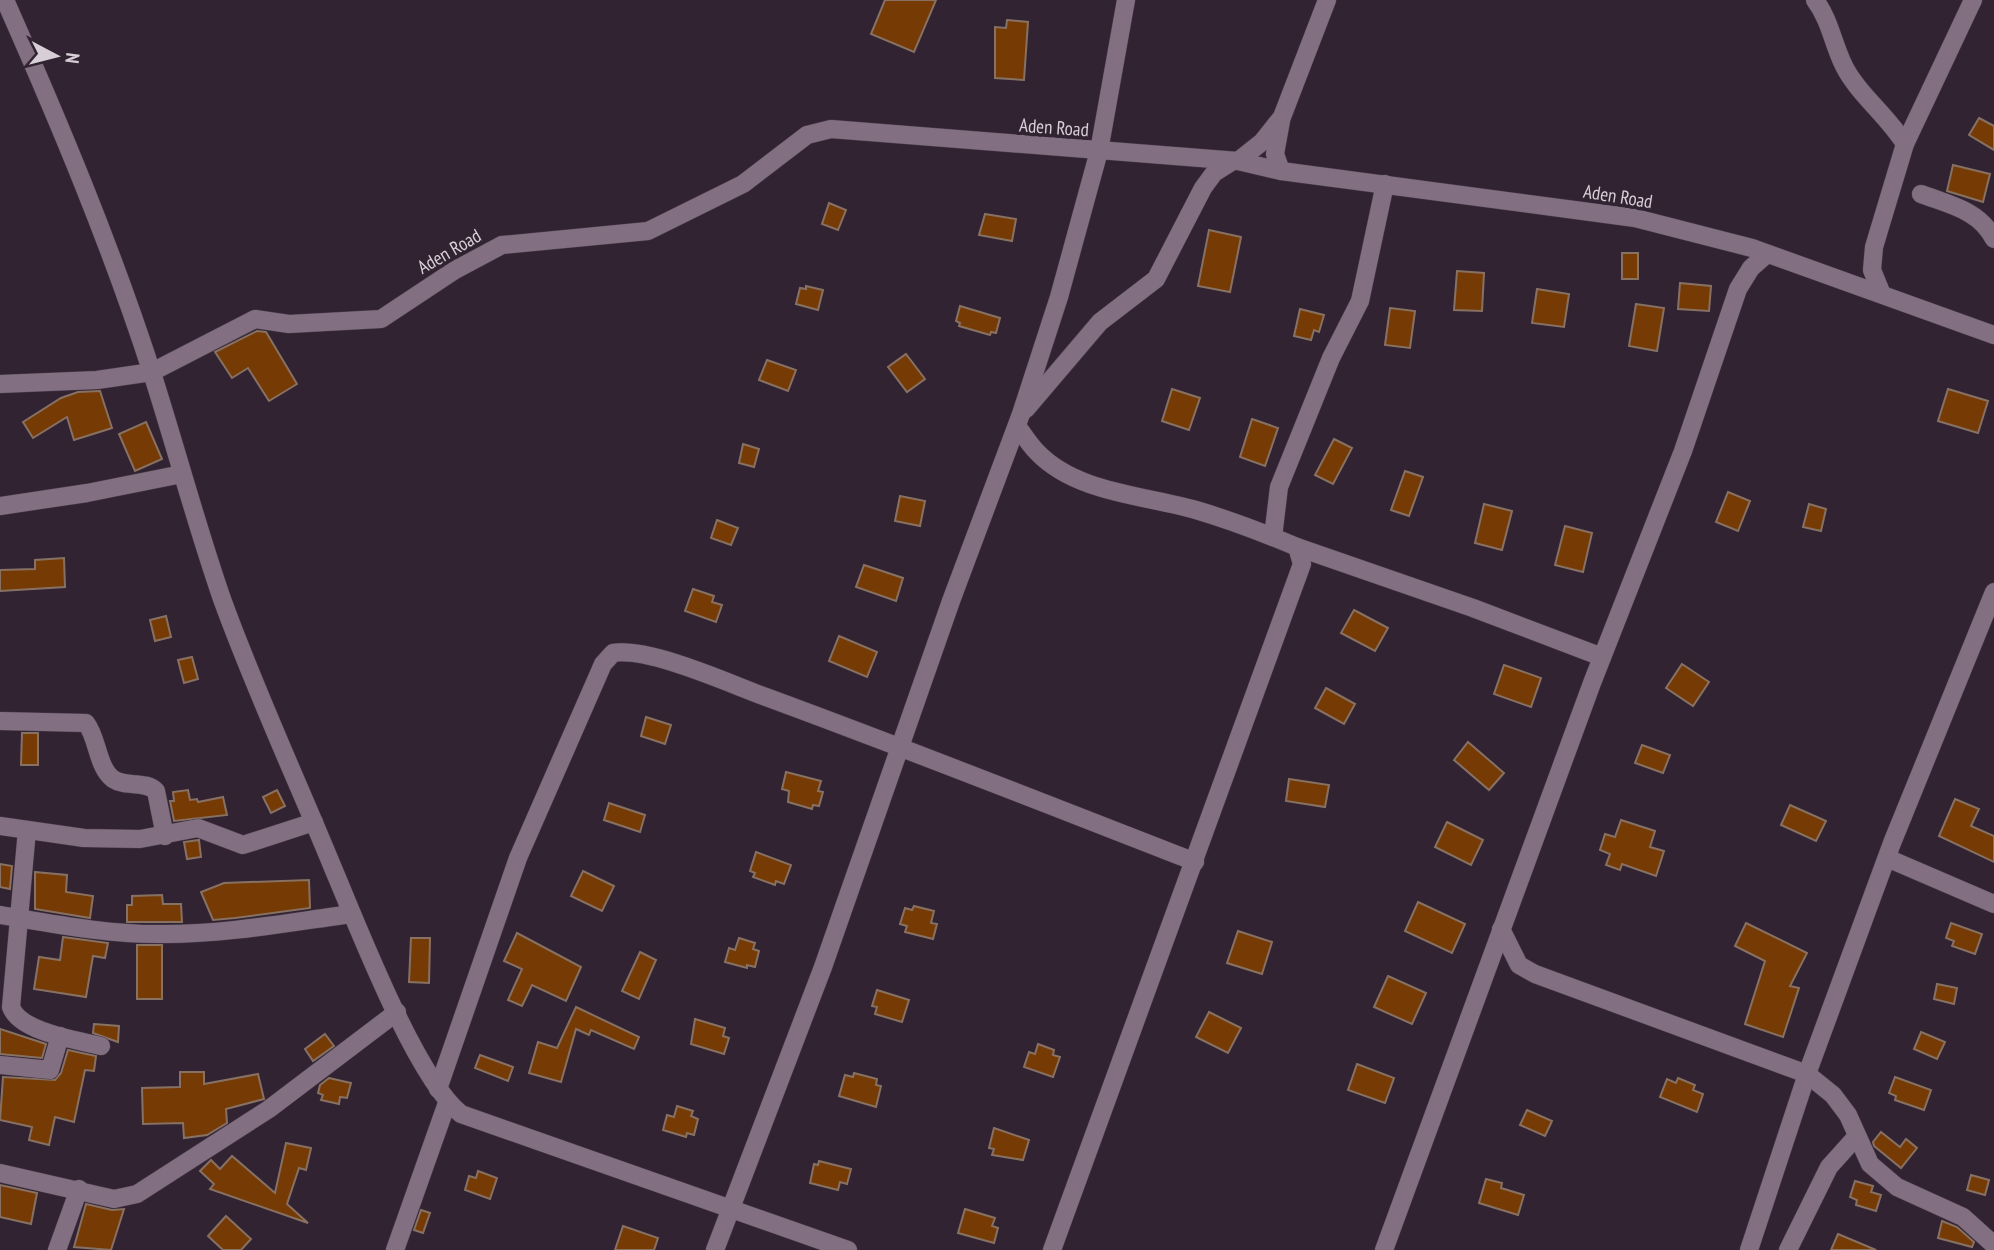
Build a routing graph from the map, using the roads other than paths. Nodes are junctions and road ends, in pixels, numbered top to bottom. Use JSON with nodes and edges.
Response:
{"nodes":[{"id":1,"x":5,"y":0,"type":"edge"},
{"id":2,"x":1126,"y":0,"type":"edge"},
{"id":3,"x":1326,"y":0,"type":"edge"},
{"id":4,"x":1815,"y":0,"type":"edge"},
{"id":5,"x":1973,"y":0,"type":"edge"},
{"id":6,"x":1282,"y":117,"type":"junction"},
{"id":7,"x":1905,"y":144,"type":"junction"},
{"id":8,"x":1099,"y":151,"type":"junction"},
{"id":9,"x":1236,"y":161,"type":"junction"},
{"id":10,"x":1281,"y":171,"type":"junction"},
{"id":11,"x":1385,"y":184,"type":"junction"},
{"id":12,"x":1921,"y":194,"type":"dead end"},
{"id":13,"x":1994,"y":239,"type":"edge"},
{"id":14,"x":1767,"y":254,"type":"junction"},
{"id":15,"x":1881,"y":292,"type":"junction"},
{"id":16,"x":1994,"y":335,"type":"edge"},
{"id":17,"x":152,"y":372,"type":"junction"},
{"id":18,"x":0,"y":384,"type":"edge"},
{"id":19,"x":1019,"y":420,"type":"junction"},
{"id":20,"x":182,"y":474,"type":"junction"},
{"id":21,"x":0,"y":506,"type":"edge"},
{"id":22,"x":1273,"y":537,"type":"junction"},
{"id":23,"x":1297,"y":547,"type":"junction"},
{"id":24,"x":1994,"y":592,"type":"edge"},
{"id":25,"x":1602,"y":657,"type":"junction"},
{"id":26,"x":0,"y":721,"type":"edge"},
{"id":27,"x":899,"y":746,"type":"junction"},
{"id":28,"x":314,"y":822,"type":"junction"},
{"id":29,"x":0,"y":826,"type":"edge"},
{"id":30,"x":27,"y":830,"type":"junction"},
{"id":31,"x":165,"y":836,"type":"junction"},
{"id":32,"x":1887,"y":859,"type":"junction"},
{"id":33,"x":1195,"y":862,"type":"junction"},
{"id":34,"x":1994,"y":904,"type":"edge"},
{"id":35,"x":352,"y":914,"type":"junction"},
{"id":36,"x":0,"y":915,"type":"edge"},
{"id":37,"x":19,"y":918,"type":"junction"},
{"id":38,"x":1502,"y":929,"type":"junction"},
{"id":39,"x":397,"y":1012,"type":"junction"},
{"id":40,"x":60,"y":1036,"type":"junction"},
{"id":41,"x":101,"y":1045,"type":"dead end"},
{"id":42,"x":0,"y":1065,"type":"edge"},
{"id":43,"x":1807,"y":1073,"type":"junction"},
{"id":44,"x":442,"y":1096,"type":"junction"},
{"id":45,"x":1856,"y":1137,"type":"junction"},
{"id":46,"x":0,"y":1173,"type":"edge"},
{"id":47,"x":79,"y":1189,"type":"junction"},
{"id":48,"x":731,"y":1211,"type":"junction"},
{"id":49,"x":1994,"y":1245,"type":"edge"},
{"id":50,"x":57,"y":1250,"type":"edge"},
{"id":51,"x":395,"y":1250,"type":"edge"},
{"id":52,"x":715,"y":1250,"type":"edge"},
{"id":53,"x":848,"y":1250,"type":"edge"},
{"id":54,"x":1052,"y":1250,"type":"edge"},
{"id":55,"x":1384,"y":1250,"type":"edge"},
{"id":56,"x":1749,"y":1250,"type":"edge"},
{"id":57,"x":1788,"y":1250,"type":"edge"}],
"edges":[{"from":1,"to":17,"type":"street"},
{"from":2,"to":8,"type":"street"},
{"from":3,"to":6,"type":"street"},
{"from":4,"to":7,"type":"street"},
{"from":5,"to":7,"type":"street"},
{"from":6,"to":9,"type":"street"},
{"from":6,"to":10,"type":"street"},
{"from":7,"to":15,"type":"street"},
{"from":8,"to":9,"type":"street","name":"Aden Road"},
{"from":8,"to":17,"type":"street","name":"Aden Road"},
{"from":8,"to":19,"type":"street"},
{"from":9,"to":10,"type":"street","name":"Aden Road"},
{"from":9,"to":19,"type":"street"},
{"from":10,"to":11,"type":"street","name":"Aden Road"},
{"from":11,"to":14,"type":"street","name":"Aden Road"},
{"from":11,"to":22,"type":"street"},
{"from":12,"to":13,"type":"street"},
{"from":14,"to":15,"type":"street","name":"Aden Road"},
{"from":14,"to":25,"type":"street"},
{"from":15,"to":16,"type":"street","name":"Aden Road"},
{"from":17,"to":18,"type":"street"},
{"from":17,"to":20,"type":"street"},
{"from":19,"to":22,"type":"street"},
{"from":19,"to":27,"type":"street"},
{"from":20,"to":21,"type":"street"},
{"from":20,"to":28,"type":"street"},
{"from":22,"to":23,"type":"street"},
{"from":23,"to":25,"type":"street"},
{"from":23,"to":33,"type":"street"},
{"from":24,"to":32,"type":"street"},
{"from":25,"to":38,"type":"street"},
{"from":26,"to":31,"type":"street"},
{"from":27,"to":33,"type":"street"},
{"from":27,"to":44,"type":"street"},
{"from":27,"to":48,"type":"street"},
{"from":28,"to":31,"type":"street"},
{"from":28,"to":35,"type":"street"},
{"from":29,"to":30,"type":"street"},
{"from":30,"to":31,"type":"street"},
{"from":30,"to":37,"type":"street"},
{"from":32,"to":34,"type":"street"},
{"from":32,"to":43,"type":"street"},
{"from":33,"to":54,"type":"street"},
{"from":35,"to":37,"type":"street"},
{"from":35,"to":39,"type":"street"},
{"from":36,"to":37,"type":"street"},
{"from":37,"to":40,"type":"street"},
{"from":38,"to":43,"type":"street"},
{"from":38,"to":55,"type":"street"},
{"from":39,"to":44,"type":"street"},
{"from":39,"to":47,"type":"street"},
{"from":40,"to":41,"type":"street"},
{"from":40,"to":42,"type":"street"},
{"from":43,"to":45,"type":"street"},
{"from":43,"to":56,"type":"street"},
{"from":44,"to":48,"type":"street"},
{"from":44,"to":51,"type":"street"},
{"from":45,"to":49,"type":"street"},
{"from":45,"to":57,"type":"street"},
{"from":46,"to":47,"type":"street"},
{"from":47,"to":50,"type":"street"},
{"from":48,"to":52,"type":"street"},
{"from":48,"to":53,"type":"street"}]}
